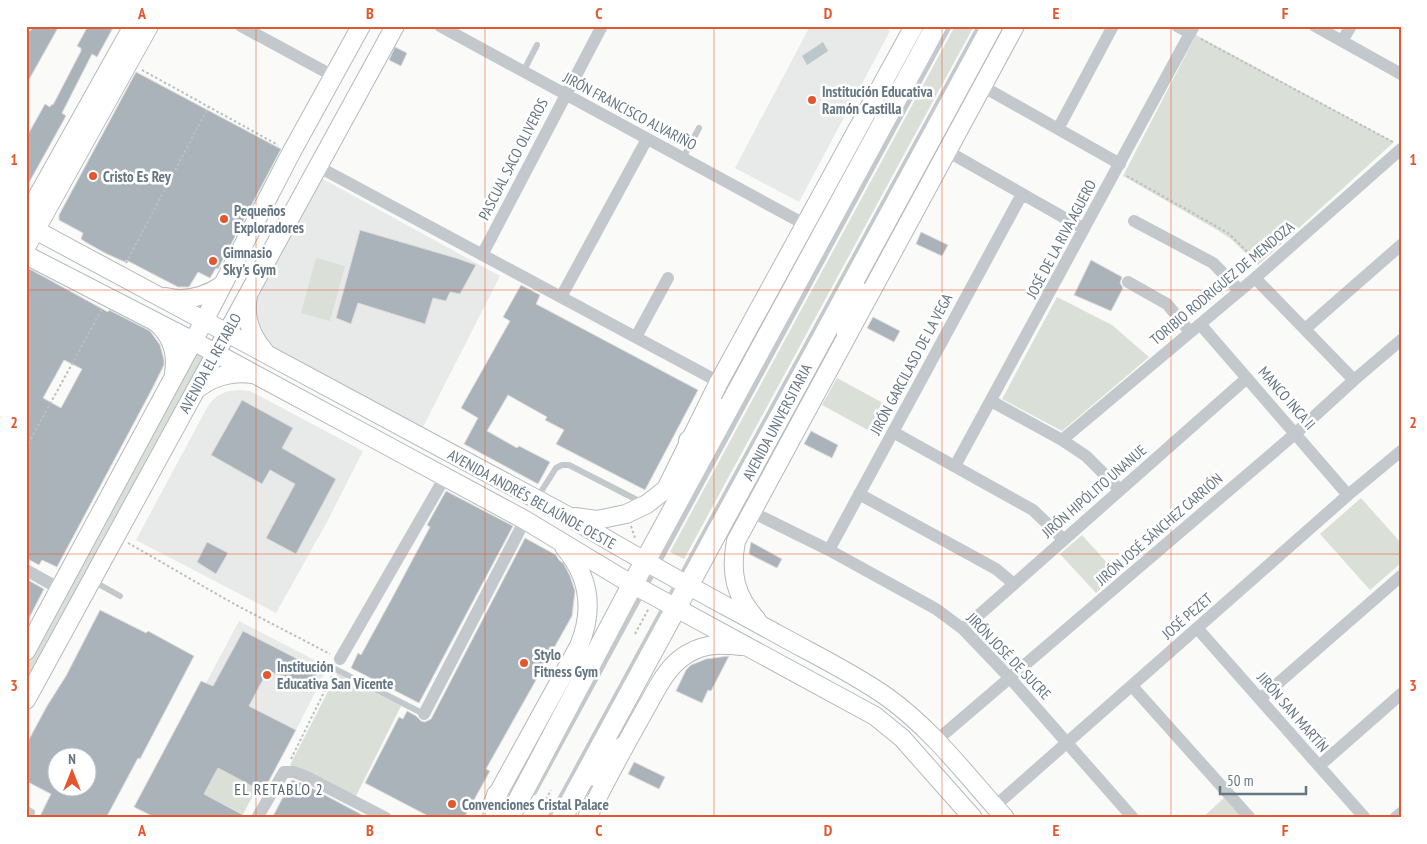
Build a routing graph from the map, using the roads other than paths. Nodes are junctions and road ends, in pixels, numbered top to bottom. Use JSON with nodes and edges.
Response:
{"nodes":[{"id":1,"x":133,"y":26,"type":"edge"},
{"id":2,"x":149,"y":26,"type":"edge"},
{"id":3,"x":241,"y":26,"type":"edge"},
{"id":4,"x":361,"y":26,"type":"edge"},
{"id":5,"x":395,"y":26,"type":"edge"},
{"id":6,"x":440,"y":26,"type":"edge"},
{"id":7,"x":602,"y":26,"type":"edge"},
{"id":8,"x":914,"y":26,"type":"edge"},
{"id":9,"x":936,"y":26,"type":"edge"},
{"id":10,"x":949,"y":26,"type":"edge"},
{"id":11,"x":980,"y":26,"type":"edge"},
{"id":12,"x":992,"y":26,"type":"edge"},
{"id":13,"x":1015,"y":26,"type":"edge"},
{"id":14,"x":1113,"y":26,"type":"edge"},
{"id":15,"x":1177,"y":26,"type":"edge"},
{"id":16,"x":1315,"y":26,"type":"edge"},
{"id":17,"x":1351,"y":26,"type":"edge"},
{"id":18,"x":1194,"y":32,"type":"edge"},
{"id":19,"x":1342,"y":41,"type":"junction"},
{"id":20,"x":537,"y":45,"type":"dead end"},
{"id":21,"x":324,"y":71,"type":"dead end"},
{"id":22,"x":523,"y":72,"type":"junction"},
{"id":23,"x":1401,"y":74,"type":"edge"},
{"id":24,"x":982,"y":86,"type":"junction"},
{"id":25,"x":565,"y":94,"type":"junction"},
{"id":26,"x":699,"y":128,"type":"dead end"},
{"id":27,"x":1058,"y":129,"type":"junction"},
{"id":28,"x":647,"y":139,"type":"junction"},
{"id":29,"x":1397,"y":146,"type":"edge"},
{"id":30,"x":947,"y":151,"type":"junction"},
{"id":31,"x":683,"y":158,"type":"junction"},
{"id":32,"x":318,"y":166,"type":"junction"},
{"id":33,"x":1122,"y":170,"type":"junction"},
{"id":34,"x":1022,"y":194,"type":"junction"},
{"id":35,"x":1134,"y":222,"type":"dead end"},
{"id":36,"x":29,"y":224,"type":"edge"},
{"id":37,"x":806,"y":225,"type":"junction"},
{"id":38,"x":1084,"y":229,"type":"junction"},
{"id":39,"x":878,"y":235,"type":"junction"},
{"id":40,"x":1401,"y":245,"type":"edge"},
{"id":41,"x":26,"y":247,"type":"edge"},
{"id":42,"x":26,"y":255,"type":"edge"},
{"id":43,"x":482,"y":255,"type":"junction"},
{"id":44,"x":668,"y":278,"type":"dead end"},
{"id":45,"x":1255,"y":278,"type":"junction"},
{"id":46,"x":1128,"y":282,"type":"dead end"},
{"id":47,"x":221,"y":286,"type":"junction"},
{"id":48,"x":250,"y":291,"type":"junction"},
{"id":49,"x":1240,"y":291,"type":"junction"},
{"id":50,"x":154,"y":293,"type":"junction"},
{"id":51,"x":561,"y":297,"type":"junction"},
{"id":52,"x":204,"y":320,"type":"junction"},
{"id":53,"x":156,"y":322,"type":"junction"},
{"id":54,"x":1195,"y":328,"type":"junction"},
{"id":55,"x":1305,"y":329,"type":"junction"},
{"id":56,"x":226,"y":332,"type":"junction"},
{"id":57,"x":847,"y":333,"type":"junction"},
{"id":58,"x":636,"y":337,"type":"junction"},
{"id":59,"x":193,"y":340,"type":"junction"},
{"id":60,"x":1401,"y":340,"type":"edge"},
{"id":61,"x":215,"y":353,"type":"junction"},
{"id":62,"x":272,"y":357,"type":"junction"},
{"id":63,"x":258,"y":375,"type":"junction"},
{"id":64,"x":747,"y":376,"type":"junction"},
{"id":65,"x":173,"y":377,"type":"junction"},
{"id":66,"x":1247,"y":378,"type":"junction"},
{"id":67,"x":1354,"y":380,"type":"junction"},
{"id":68,"x":719,"y":382,"type":"junction"},
{"id":69,"x":193,"y":392,"type":"junction"},
{"id":70,"x":991,"y":401,"type":"junction"},
{"id":71,"x":892,"y":432,"type":"junction"},
{"id":72,"x":1296,"y":433,"type":"junction"},
{"id":73,"x":1062,"y":440,"type":"junction"},
{"id":74,"x":689,"y":441,"type":"junction"},
{"id":75,"x":1401,"y":450,"type":"edge"},
{"id":76,"x":956,"y":466,"type":"junction"},
{"id":77,"x":490,"y":474,"type":"junction"},
{"id":78,"x":446,"y":477,"type":"junction"},
{"id":79,"x":520,"y":490,"type":"junction"},
{"id":80,"x":1120,"y":490,"type":"junction"},
{"id":81,"x":859,"y":494,"type":"junction"},
{"id":82,"x":478,"y":495,"type":"junction"},
{"id":83,"x":1348,"y":495,"type":"junction"},
{"id":84,"x":536,"y":499,"type":"junction"},
{"id":85,"x":647,"y":504,"type":"junction"},
{"id":86,"x":507,"y":511,"type":"junction"},
{"id":87,"x":752,"y":512,"type":"junction"},
{"id":88,"x":568,"y":516,"type":"junction"},
{"id":89,"x":525,"y":520,"type":"junction"},
{"id":90,"x":557,"y":539,"type":"junction"},
{"id":91,"x":1064,"y":540,"type":"junction"},
{"id":92,"x":829,"y":550,"type":"junction"},
{"id":93,"x":646,"y":559,"type":"junction"},
{"id":94,"x":26,"y":570,"type":"edge"},
{"id":95,"x":1401,"y":576,"type":"edge"},
{"id":96,"x":91,"y":581,"type":"junction"},
{"id":97,"x":683,"y":583,"type":"junction"},
{"id":98,"x":1014,"y":584,"type":"junction"},
{"id":99,"x":60,"y":588,"type":"junction"},
{"id":100,"x":120,"y":596,"type":"dead end"},
{"id":101,"x":654,"y":598,"type":"junction"},
{"id":102,"x":762,"y":626,"type":"junction"},
{"id":103,"x":1197,"y":628,"type":"junction"},
{"id":104,"x":963,"y":629,"type":"junction"},
{"id":105,"x":748,"y":648,"type":"junction"},
{"id":106,"x":26,"y":651,"type":"edge"},
{"id":107,"x":820,"y":658,"type":"junction"},
{"id":108,"x":337,"y":664,"type":"joint"},
{"id":109,"x":847,"y":671,"type":"junction"},
{"id":110,"x":1010,"y":678,"type":"junction"},
{"id":111,"x":808,"y":679,"type":"junction"},
{"id":112,"x":1132,"y":686,"type":"junction"},
{"id":113,"x":837,"y":694,"type":"junction"},
{"id":114,"x":1401,"y":694,"type":"edge"},
{"id":115,"x":1260,"y":699,"type":"junction"},
{"id":116,"x":26,"y":700,"type":"edge"},
{"id":117,"x":424,"y":714,"type":"joint"},
{"id":118,"x":937,"y":740,"type":"junction"},
{"id":119,"x":1067,"y":743,"type":"junction"},
{"id":120,"x":623,"y":747,"type":"junction"},
{"id":121,"x":1319,"y":766,"type":"junction"},
{"id":122,"x":497,"y":796,"type":"junction"},
{"id":123,"x":529,"y":801,"type":"dead end"},
{"id":124,"x":26,"y":809,"type":"edge"},
{"id":125,"x":1000,"y":812,"type":"edge"},
{"id":126,"x":1401,"y":813,"type":"edge"},
{"id":127,"x":560,"y":814,"type":"edge"},
{"id":128,"x":31,"y":818,"type":"edge"},
{"id":129,"x":257,"y":818,"type":"edge"},
{"id":130,"x":386,"y":818,"type":"edge"},
{"id":131,"x":485,"y":818,"type":"edge"},
{"id":132,"x":493,"y":818,"type":"edge"},
{"id":133,"x":509,"y":818,"type":"edge"},
{"id":134,"x":587,"y":818,"type":"edge"},
{"id":135,"x":973,"y":818,"type":"edge"},
{"id":136,"x":1133,"y":818,"type":"edge"},
{"id":137,"x":1250,"y":818,"type":"edge"},
{"id":138,"x":1365,"y":818,"type":"edge"},
{"id":139,"x":1395,"y":818,"type":"edge"}],
"edges":[{"from":1,"to":36,"type":"street"},
{"from":2,"to":36,"type":"street"},
{"from":3,"to":21,"type":"street"},
{"from":4,"to":47,"type":"street","name":"AVENIDA EL RETABLO"},
{"from":5,"to":32,"type":"street","name":"AVENIDA EL RETABLO"},
{"from":6,"to":22,"type":"street","name":"JIRÓN FRANCISCO ALVARIÑO"},
{"from":7,"to":25,"type":"street","name":"PASCUAL SACO OLIVEROS"},
{"from":8,"to":37,"type":"street"},
{"from":9,"to":64,"type":"main road","name":"AVENIDA UNIVERSITARIA"},
{"from":10,"to":93,"type":"lane"},
{"from":11,"to":97,"type":"lane"},
{"from":12,"to":39,"type":"main road","name":"AVENIDA UNIVERSITARIA"},
{"from":13,"to":24,"type":"street","name":"AVENIDA UNIVERSITARIA"},
{"from":14,"to":27,"type":"street"},
{"from":15,"to":18,"type":"street"},
{"from":16,"to":19,"type":"street"},
{"from":17,"to":19,"type":"street"},
{"from":18,"to":33,"type":"street","name":"JOSÉ DE LA RIVA AGUERO"},
{"from":19,"to":23,"type":"street"},
{"from":20,"to":22,"type":"lane"},
{"from":22,"to":25,"type":"street","name":"JIRÓN FRANCISCO ALVARIÑO"},
{"from":24,"to":27,"type":"street"},
{"from":24,"to":30,"type":"street","name":"AVENIDA UNIVERSITARIA"},
{"from":25,"to":28,"type":"street","name":"JIRÓN FRANCISCO ALVARIÑO"},
{"from":25,"to":43,"type":"street","name":"PASCUAL SACO OLIVEROS"},
{"from":26,"to":31,"type":"lane"},
{"from":27,"to":33,"type":"street"},
{"from":28,"to":31,"type":"street","name":"JIRÓN FRANCISCO ALVARIÑO"},
{"from":28,"to":51,"type":"street"},
{"from":29,"to":45,"type":"street","name":"TORIBIO RODRIGUEZ DE MENDOZA"},
{"from":30,"to":34,"type":"street"},
{"from":30,"to":57,"type":"street","name":"AVENIDA UNIVERSITARIA"},
{"from":31,"to":37,"type":"street","name":"JIRÓN FRANCISCO ALVARIÑO"},
{"from":32,"to":43,"type":"street"},
{"from":32,"to":48,"type":"street","name":"AVENIDA EL RETABLO"},
{"from":33,"to":38,"type":"street","name":"JOSÉ DE LA RIVA AGUERO"},
{"from":34,"to":38,"type":"street"},
{"from":34,"to":71,"type":"street","name":"JIRÓN GARCILASO DE LA VEGA"},
{"from":35,"to":49,"type":"street"},
{"from":36,"to":41,"type":"street"},
{"from":36,"to":50,"type":"street","name":"AVENIDA ANDRÉS BELAÚNDE OESTE"},
{"from":37,"to":68,"type":"street"},
{"from":38,"to":70,"type":"street","name":"JOSÉ DE LA RIVA AGUERO"},
{"from":39,"to":57,"type":"main road"},
{"from":39,"to":97,"type":"main road","name":"AVENIDA UNIVERSITARIA"},
{"from":40,"to":55,"type":"street"},
{"from":42,"to":53,"type":"street","name":"AVENIDA ANDRÉS BELAÚNDE OESTE"},
{"from":43,"to":51,"type":"street"},
{"from":44,"to":58,"type":"street"},
{"from":45,"to":49,"type":"street","name":"TORIBIO RODRIGUEZ DE MENDOZA"},
{"from":45,"to":55,"type":"street"},
{"from":46,"to":54,"type":"street","name":"MANCO INCA II"},
{"from":47,"to":50,"type":"street"},
{"from":47,"to":52,"type":"street","name":"AVENIDA EL RETABLO"},
{"from":48,"to":56,"type":"street","name":"AVENIDA EL RETABLO"},
{"from":48,"to":62,"type":"street"},
{"from":49,"to":54,"type":"street","name":"TORIBIO RODRIGUEZ DE MENDOZA"},
{"from":50,"to":52,"type":"street","name":"AVENIDA ANDRÉS BELAÚNDE OESTE"},
{"from":51,"to":58,"type":"street"},
{"from":52,"to":56,"type":"street","name":"AVENIDA ANDRÉS BELAÚNDE OESTE"},
{"from":52,"to":59,"type":"street","name":"AVENIDA EL RETABLO"},
{"from":53,"to":59,"type":"street","name":"AVENIDA ANDRÉS BELAÚNDE OESTE"},
{"from":53,"to":65,"type":"street"},
{"from":54,"to":66,"type":"street","name":"MANCO INCA II"},
{"from":54,"to":73,"type":"street","name":"TORIBIO RODRIGUEZ DE MENDOZA"},
{"from":55,"to":67,"type":"street"},
{"from":56,"to":61,"type":"street","name":"AVENIDA EL RETABLO"},
{"from":56,"to":62,"type":"street","name":"AVENIDA ANDRÉS BELAÚNDE OESTE"},
{"from":57,"to":87,"type":"street","name":"AVENIDA UNIVERSITARIA"},
{"from":58,"to":68,"type":"street"},
{"from":59,"to":61,"type":"street","name":"AVENIDA ANDRÉS BELAÚNDE OESTE"},
{"from":59,"to":65,"type":"street","name":"AVENIDA EL RETABLO"},
{"from":60,"to":67,"type":"street","name":"JIRÓN JOSÉ SÁNCHEZ CARRIÓN"},
{"from":61,"to":63,"type":"street","name":"AVENIDA ANDRÉS BELAÚNDE OESTE"},
{"from":61,"to":69,"type":"street","name":"AVENIDA EL RETABLO"},
{"from":62,"to":77,"type":"street","name":"AVENIDA ANDRÉS BELAÚNDE OESTE"},
{"from":63,"to":69,"type":"street"},
{"from":63,"to":78,"type":"street","name":"AVENIDA ANDRÉS BELAÚNDE OESTE"},
{"from":64,"to":74,"type":"main road"},
{"from":64,"to":93,"type":"main road","name":"AVENIDA UNIVERSITARIA"},
{"from":65,"to":99,"type":"street","name":"AVENIDA EL RETABLO"},
{"from":66,"to":72,"type":"street","name":"MANCO INCA II"},
{"from":66,"to":80,"type":"street","name":"JIRÓN HIPÓLITO UNANUE"},
{"from":67,"to":72,"type":"street","name":"JIRÓN JOSÉ SÁNCHEZ CARRIÓN"},
{"from":68,"to":74,"type":"street"},
{"from":69,"to":96,"type":"street","name":"AVENIDA EL RETABLO"},
{"from":70,"to":73,"type":"street"},
{"from":70,"to":76,"type":"street","name":"JOSÉ DE LA RIVA AGUERO"},
{"from":71,"to":76,"type":"street"},
{"from":71,"to":81,"type":"street","name":"JIRÓN GARCILASO DE LA VEGA"},
{"from":72,"to":83,"type":"street","name":"MANCO INCA II"},
{"from":72,"to":110,"type":"street","name":"JIRÓN JOSÉ SÁNCHEZ CARRIÓN"},
{"from":73,"to":80,"type":"street"},
{"from":74,"to":85,"type":"street"},
{"from":75,"to":83,"type":"street","name":"JOSÉ PEZET"},
{"from":76,"to":91,"type":"street"},
{"from":77,"to":79,"type":"street","name":"AVENIDA ANDRÉS BELAÚNDE OESTE"},
{"from":77,"to":82,"type":"street"},
{"from":78,"to":82,"type":"street","name":"AVENIDA ANDRÉS BELAÚNDE OESTE"},
{"from":78,"to":108,"type":"street"},
{"from":79,"to":84,"type":"street","name":"AVENIDA ANDRÉS BELAÚNDE OESTE"},
{"from":79,"to":86,"type":"street"},
{"from":80,"to":91,"type":"street","name":"JIRÓN HIPÓLITO UNANUE"},
{"from":81,"to":92,"type":"street","name":"JIRÓN GARCILASO DE LA VEGA"},
{"from":81,"to":98,"type":"street"},
{"from":82,"to":86,"type":"street","name":"AVENIDA ANDRÉS BELAÚNDE OESTE"},
{"from":83,"to":103,"type":"street","name":"JOSÉ PEZET"},
{"from":84,"to":85,"type":"lane"},
{"from":84,"to":88,"type":"street","name":"AVENIDA ANDRÉS BELAÚNDE OESTE"},
{"from":85,"to":88,"type":"street"},
{"from":86,"to":89,"type":"street","name":"AVENIDA ANDRÉS BELAÚNDE OESTE"},
{"from":87,"to":92,"type":"street","name":"JIRÓN JOSÉ DE SUCRE"},
{"from":87,"to":102,"type":"street","name":"AVENIDA UNIVERSITARIA"},
{"from":88,"to":93,"type":"street","name":"AVENIDA ANDRÉS BELAÚNDE OESTE"},
{"from":89,"to":90,"type":"street","name":"AVENIDA ANDRÉS BELAÚNDE OESTE"},
{"from":89,"to":117,"type":"street"},
{"from":90,"to":101,"type":"street","name":"AVENIDA ANDRÉS BELAÚNDE OESTE"},
{"from":90,"to":122,"type":"street"},
{"from":91,"to":98,"type":"street","name":"JIRÓN HIPÓLITO UNANUE"},
{"from":92,"to":104,"type":"street","name":"JIRÓN JOSÉ DE SUCRE"},
{"from":93,"to":97,"type":"street","name":"AVENIDA ANDRÉS BELAÚNDE OESTE"},
{"from":93,"to":101,"type":"main road","name":"AVENIDA UNIVERSITARIA"},
{"from":94,"to":99,"type":"street"},
{"from":95,"to":115,"type":"street"},
{"from":96,"to":100,"type":"lane"},
{"from":96,"to":116,"type":"street","name":"AVENIDA EL RETABLO"},
{"from":97,"to":101,"type":"main road","name":"AVENIDA UNIVERSITARIA"},
{"from":97,"to":102,"type":"street","name":"AVENIDA ANDRÉS BELAÚNDE OESTE"},
{"from":98,"to":104,"type":"street","name":"JIRÓN HIPÓLITO UNANUE"},
{"from":99,"to":106,"type":"street","name":"AVENIDA EL RETABLO"},
{"from":101,"to":105,"type":"street","name":"AVENIDA ANDRÉS BELAÚNDE OESTE"},
{"from":101,"to":123,"type":"lane"},
{"from":101,"to":127,"type":"main road","name":"AVENIDA UNIVERSITARIA"},
{"from":101,"to":133,"type":"main road","name":"AVENIDA UNIVERSITARIA"},
{"from":102,"to":107,"type":"street","name":"AVENIDA ANDRÉS BELAÚNDE OESTE"},
{"from":103,"to":112,"type":"street","name":"JOSÉ PEZET"},
{"from":103,"to":115,"type":"street","name":"JIRÓN SAN MARTÍN"},
{"from":104,"to":110,"type":"street","name":"JIRÓN JOSÉ DE SUCRE"},
{"from":105,"to":111,"type":"street","name":"AVENIDA ANDRÉS BELAÚNDE OESTE"},
{"from":105,"to":120,"type":"street"},
{"from":107,"to":109,"type":"street","name":"AVENIDA ANDRÉS BELAÚNDE OESTE"},
{"from":107,"to":111,"type":"street"},
{"from":108,"to":117,"type":"lane"},
{"from":109,"to":113,"type":"street"},
{"from":109,"to":118,"type":"street","name":"AVENIDA ANDRÉS BELAÚNDE OESTE"},
{"from":110,"to":118,"type":"street","name":"JIRÓN JOSÉ SÁNCHEZ CARRIÓN"},
{"from":110,"to":119,"type":"street","name":"JIRÓN JOSÉ DE SUCRE"},
{"from":111,"to":113,"type":"street","name":"AVENIDA ANDRÉS BELAÚNDE OESTE"},
{"from":112,"to":119,"type":"street","name":"JOSÉ PEZET"},
{"from":112,"to":137,"type":"street"},
{"from":113,"to":135,"type":"street","name":"AVENIDA ANDRÉS BELAÚNDE OESTE"},
{"from":114,"to":121,"type":"street"},
{"from":115,"to":121,"type":"street","name":"JIRÓN SAN MARTÍN"},
{"from":118,"to":125,"type":"street","name":"AVENIDA ANDRÉS BELAÚNDE OESTE"},
{"from":119,"to":125,"type":"street","name":"JOSÉ PEZET"},
{"from":119,"to":136,"type":"street","name":"JIRÓN JOSÉ DE SUCRE"},
{"from":120,"to":127,"type":"main road"},
{"from":120,"to":134,"type":"street"},
{"from":121,"to":138,"type":"street","name":"JIRÓN SAN MARTÍN"},
{"from":122,"to":131,"type":"street"},
{"from":122,"to":132,"type":"main road"},
{"from":124,"to":128,"type":"lane"},
{"from":126,"to":139,"type":"street"},
{"from":129,"to":130,"type":"street"}]}
